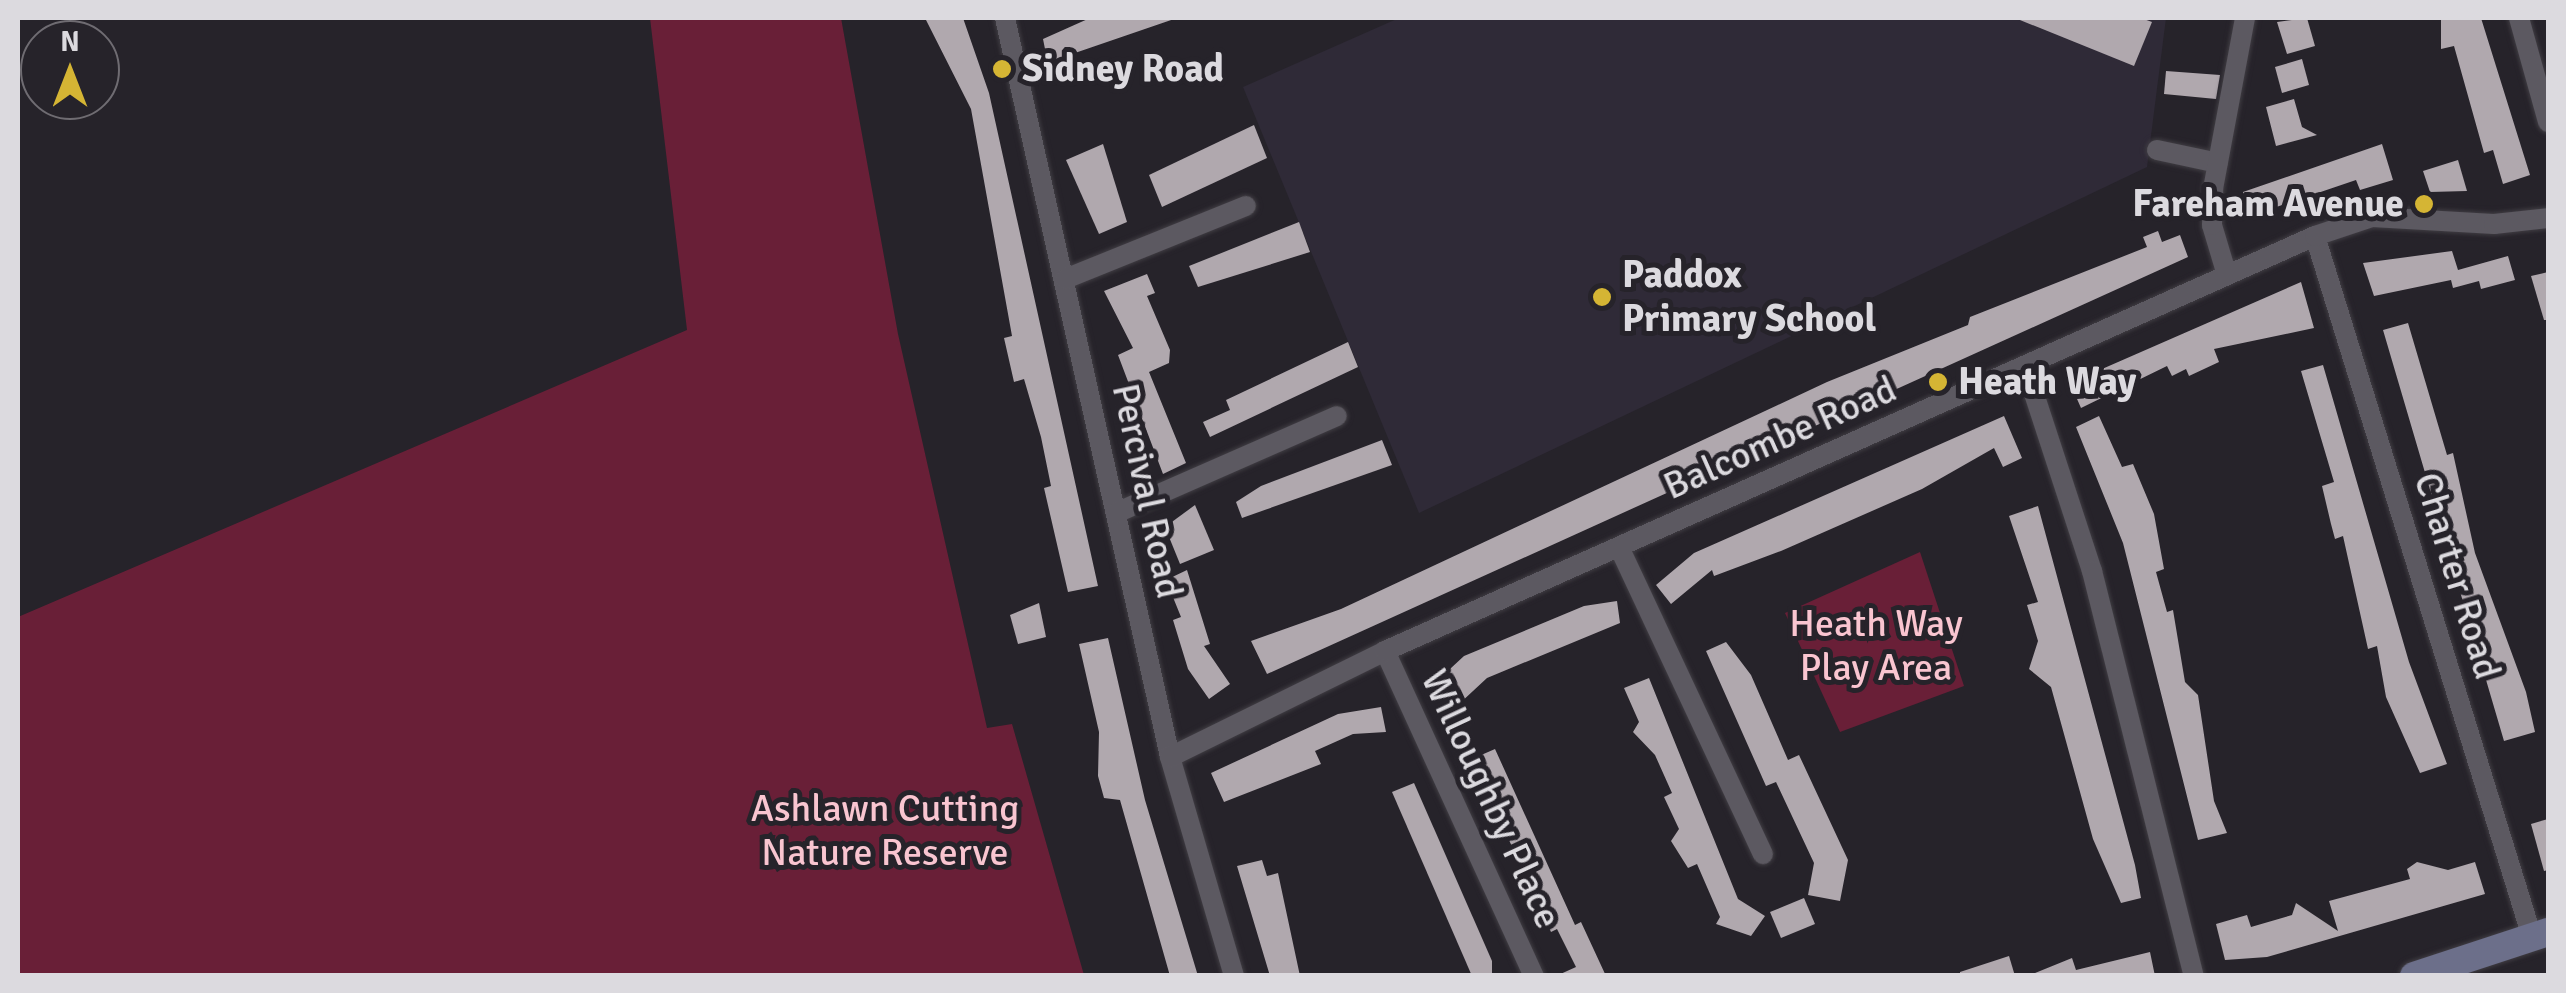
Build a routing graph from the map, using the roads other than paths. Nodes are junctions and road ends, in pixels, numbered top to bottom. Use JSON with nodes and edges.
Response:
{"nodes":[{"id":1,"x":1005,"y":18,"type":"edge"},
{"id":2,"x":2245,"y":18,"type":"edge"},
{"id":3,"x":2519,"y":18,"type":"edge"},
{"id":4,"x":2548,"y":122,"type":"edge"},
{"id":5,"x":2157,"y":150,"type":"dead end"},
{"id":6,"x":2218,"y":163,"type":"junction"},
{"id":7,"x":1246,"y":206,"type":"dead end"},
{"id":8,"x":2548,"y":218,"type":"edge"},
{"id":9,"x":2316,"y":236,"type":"junction"},
{"id":10,"x":2226,"y":272,"type":"junction"},
{"id":11,"x":1065,"y":279,"type":"junction"},
{"id":12,"x":2025,"y":366,"type":"junction"},
{"id":13,"x":1337,"y":416,"type":"dead end"},
{"id":14,"x":1116,"y":514,"type":"junction"},
{"id":15,"x":1620,"y":549,"type":"junction"},
{"id":16,"x":1385,"y":651,"type":"junction"},
{"id":17,"x":1170,"y":757,"type":"junction"},
{"id":18,"x":1762,"y":854,"type":"dead end"},
{"id":19,"x":2540,"y":935,"type":"edge"},
{"id":20,"x":1234,"y":976,"type":"edge"},
{"id":21,"x":1534,"y":976,"type":"edge"},
{"id":22,"x":2194,"y":976,"type":"edge"},
{"id":23,"x":2414,"y":976,"type":"edge"}],
"edges":[{"from":1,"to":11,"type":"street","name":"Percival Road"},
{"from":2,"to":6,"type":"street"},
{"from":3,"to":4,"type":"street"},
{"from":5,"to":6,"type":"street"},
{"from":6,"to":10,"type":"street"},
{"from":7,"to":11,"type":"street"},
{"from":8,"to":9,"type":"street","name":"Balcombe Road"},
{"from":9,"to":10,"type":"street","name":"Balcombe Road"},
{"from":9,"to":19,"type":"street","name":"Charter Road"},
{"from":10,"to":12,"type":"street","name":"Balcombe Road"},
{"from":11,"to":14,"type":"street","name":"Percival Road"},
{"from":12,"to":15,"type":"street","name":"Balcombe Road"},
{"from":12,"to":22,"type":"street"},
{"from":13,"to":14,"type":"street"},
{"from":14,"to":17,"type":"street","name":"Percival Road"},
{"from":15,"to":16,"type":"street","name":"Balcombe Road"},
{"from":15,"to":18,"type":"street"},
{"from":16,"to":17,"type":"street","name":"Balcombe Road"},
{"from":16,"to":21,"type":"street","name":"Willoughby Place"},
{"from":17,"to":20,"type":"street","name":"Percival Road"},
{"from":19,"to":23,"type":"main road"}]}
